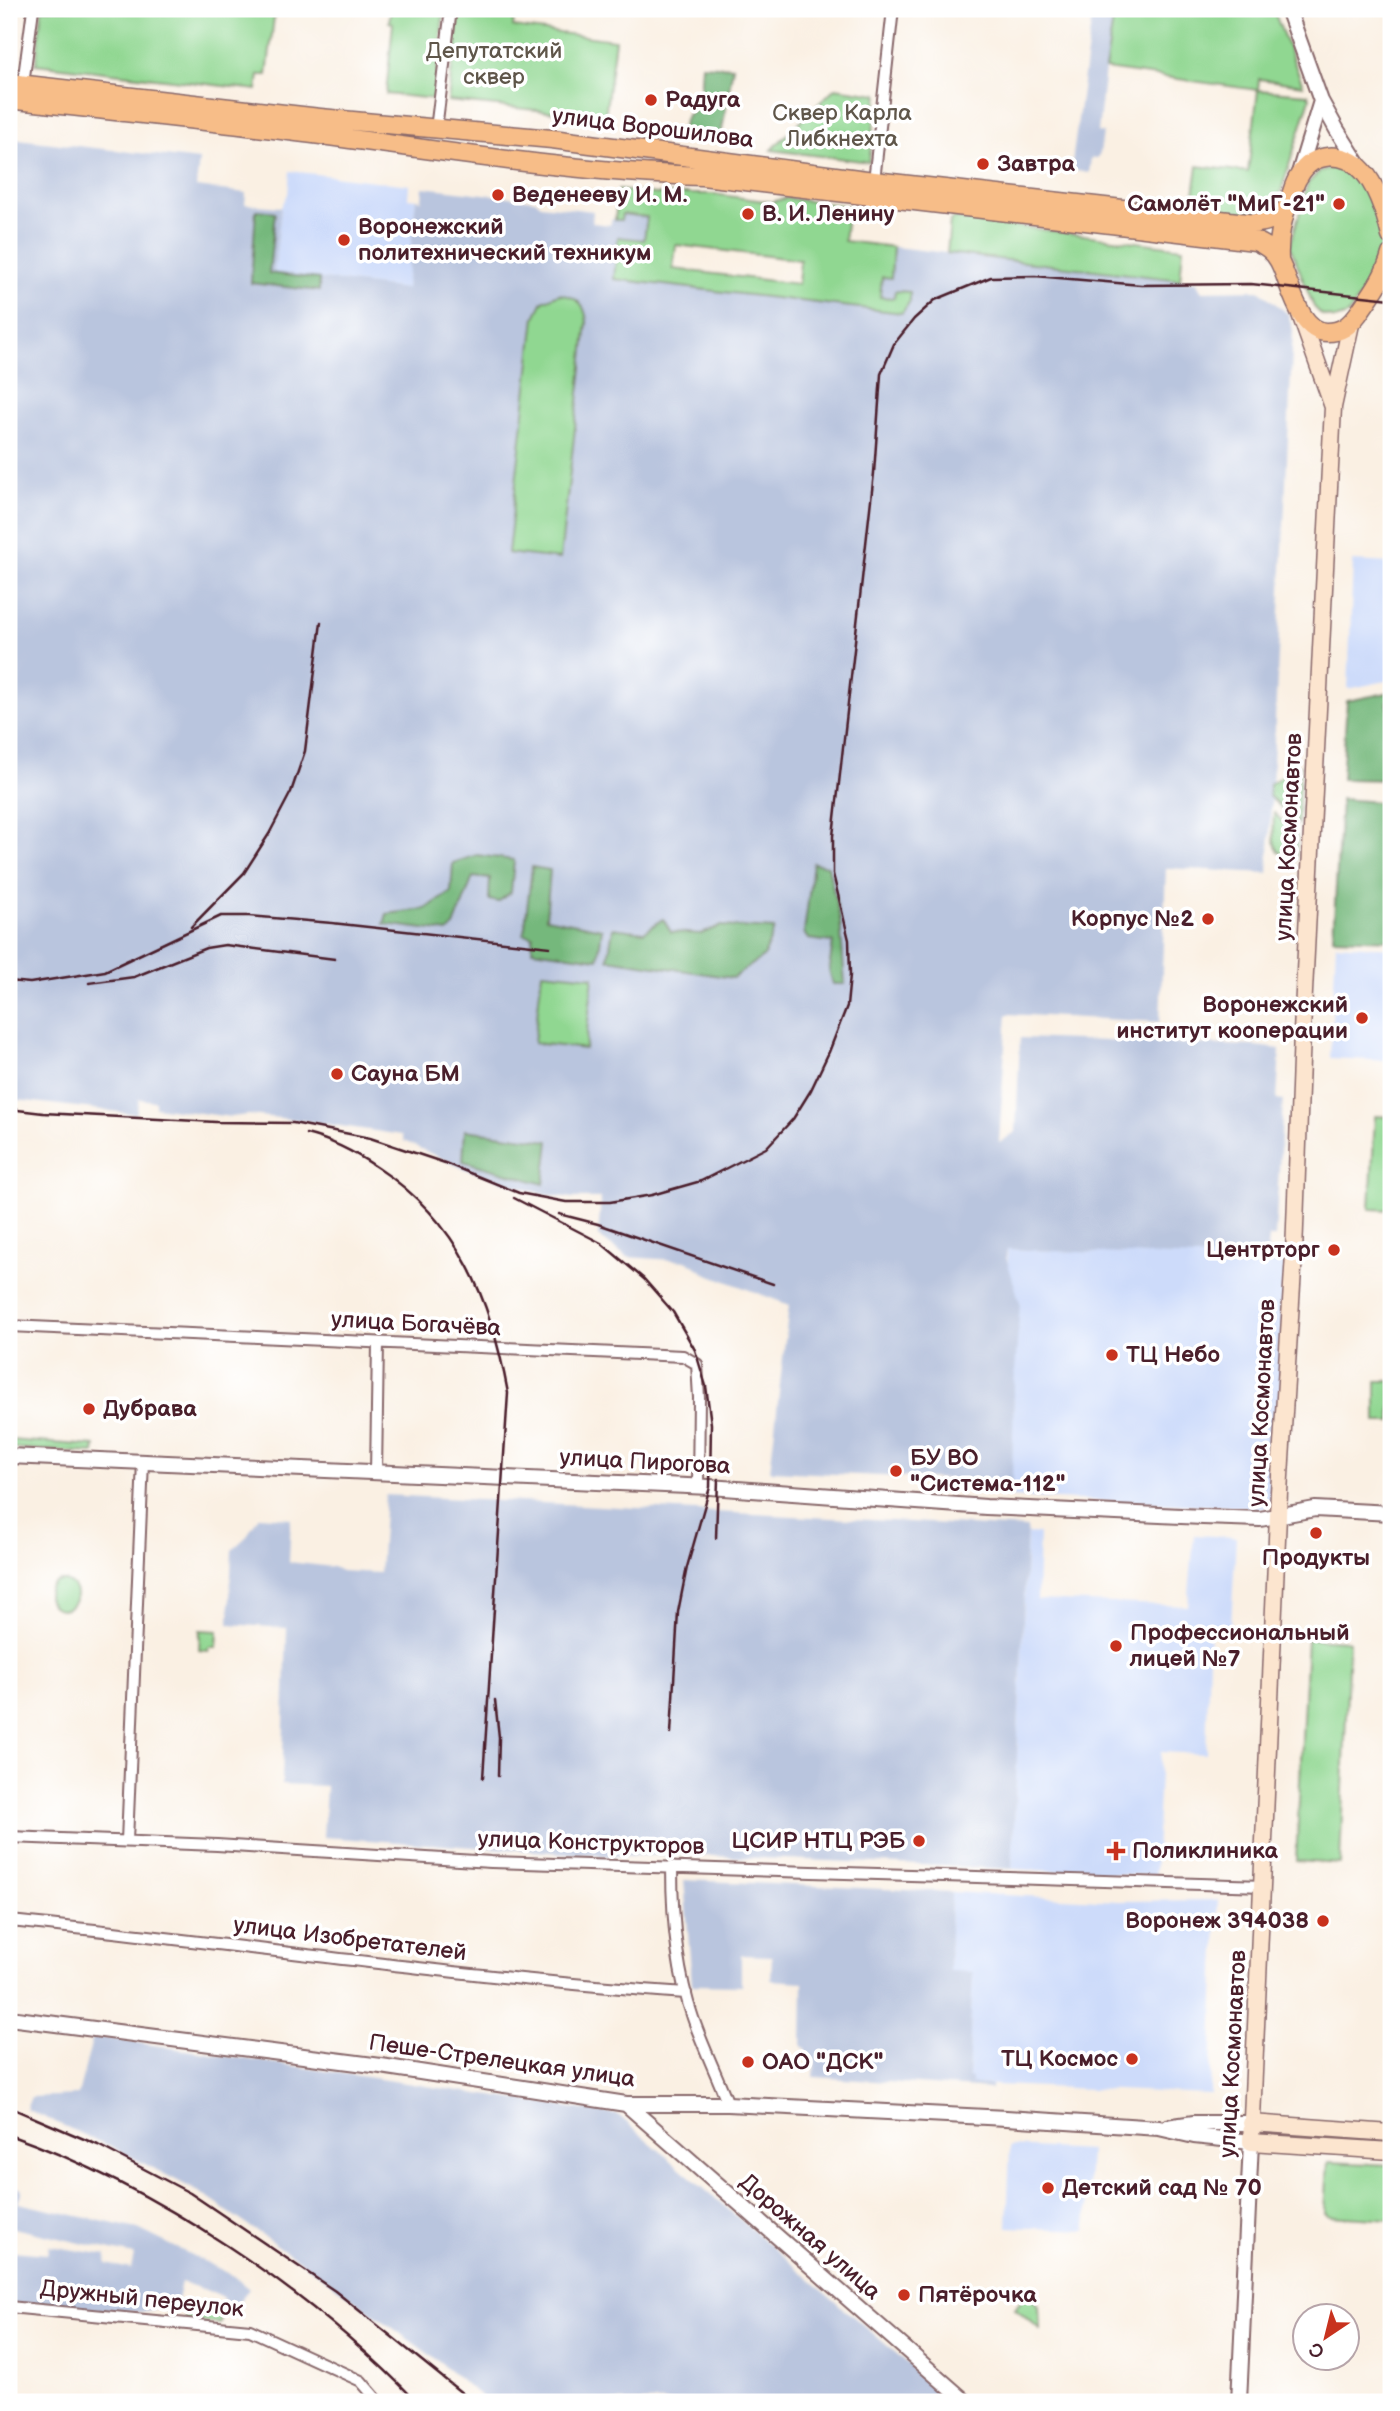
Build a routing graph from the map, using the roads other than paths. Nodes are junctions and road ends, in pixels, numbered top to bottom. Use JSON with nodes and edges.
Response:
{"nodes":[{"id":1,"x":33,"y":9,"type":"edge"},
{"id":2,"x":451,"y":9,"type":"edge"},
{"id":3,"x":893,"y":9,"type":"edge"},
{"id":4,"x":1288,"y":9,"type":"edge"},
{"id":5,"x":16,"y":84,"type":"edge"},
{"id":6,"x":9,"y":99,"type":"edge"},
{"id":7,"x":1321,"y":101,"type":"junction"},
{"id":8,"x":436,"y":129,"type":"junction"},
{"id":9,"x":511,"y":135,"type":"junction"},
{"id":10,"x":509,"y":161,"type":"junction"},
{"id":11,"x":1364,"y":172,"type":"junction"},
{"id":12,"x":1299,"y":175,"type":"junction"},
{"id":13,"x":874,"y":181,"type":"junction"},
{"id":14,"x":1286,"y":209,"type":"junction"},
{"id":15,"x":1390,"y":227,"type":"edge"},
{"id":16,"x":1391,"y":254,"type":"edge"},
{"id":17,"x":1279,"y":259,"type":"junction"},
{"id":18,"x":1386,"y":276,"type":"edge"},
{"id":19,"x":1300,"y":314,"type":"junction"},
{"id":20,"x":1351,"y":324,"type":"junction"},
{"id":21,"x":1334,"y":407,"type":"junction"},
{"id":22,"x":9,"y":1325,"type":"edge"},
{"id":23,"x":379,"y":1343,"type":"junction"},
{"id":24,"x":9,"y":1456,"type":"edge"},
{"id":25,"x":143,"y":1461,"type":"junction"},
{"id":26,"x":376,"y":1473,"type":"junction"},
{"id":27,"x":698,"y":1487,"type":"junction"},
{"id":28,"x":1391,"y":1513,"type":"edge"},
{"id":29,"x":1278,"y":1516,"type":"junction"},
{"id":30,"x":9,"y":1837,"type":"edge"},
{"id":31,"x":127,"y":1841,"type":"junction"},
{"id":32,"x":671,"y":1867,"type":"junction"},
{"id":33,"x":1264,"y":1886,"type":"junction"},
{"id":34,"x":9,"y":1921,"type":"edge"},
{"id":35,"x":687,"y":1993,"type":"junction"},
{"id":36,"x":9,"y":2018,"type":"edge"},
{"id":37,"x":626,"y":2104,"type":"junction"},
{"id":38,"x":728,"y":2104,"type":"junction"},
{"id":39,"x":1251,"y":2123,"type":"junction"},
{"id":40,"x":1158,"y":2128,"type":"junction"},
{"id":41,"x":1391,"y":2133,"type":"edge"},
{"id":42,"x":1251,"y":2142,"type":"junction"},
{"id":43,"x":1391,"y":2151,"type":"edge"},
{"id":44,"x":9,"y":2307,"type":"edge"},
{"id":45,"x":375,"y":2401,"type":"edge"},
{"id":46,"x":965,"y":2402,"type":"edge"},
{"id":47,"x":1239,"y":2402,"type":"edge"}],
"edges":[{"from":1,"to":5,"type":"street"},
{"from":2,"to":8,"type":"street"},
{"from":3,"to":13,"type":"street"},
{"from":4,"to":7,"type":"street"},
{"from":5,"to":8,"type":"main road","name":"улица Ворошилова"},
{"from":6,"to":10,"type":"main road","name":"улица Ворошилова"},
{"from":7,"to":11,"type":"street"},
{"from":7,"to":12,"type":"street"},
{"from":8,"to":9,"type":"main road","name":"улица Ворошилова"},
{"from":9,"to":10,"type":"main road"},
{"from":9,"to":13,"type":"main road","name":"улица Ворошилова"},
{"from":10,"to":17,"type":"main road","name":"улица Ворошилова"},
{"from":11,"to":12,"type":"main road"},
{"from":11,"to":15,"type":"main road"},
{"from":12,"to":14,"type":"main road"},
{"from":13,"to":14,"type":"main road","name":"улица Ворошилова"},
{"from":14,"to":17,"type":"main road"},
{"from":16,"to":18,"type":"main road"},
{"from":17,"to":19,"type":"main road"},
{"from":18,"to":20,"type":"main road"},
{"from":19,"to":20,"type":"main road"},
{"from":19,"to":21,"type":"main road","name":"улица Космонавтов"},
{"from":20,"to":21,"type":"main road","name":"улица Космонавтов"},
{"from":21,"to":29,"type":"main road","name":"улица Космонавтов"},
{"from":22,"to":23,"type":"street","name":"улица Богачёва"},
{"from":23,"to":26,"type":"street"},
{"from":23,"to":27,"type":"street","name":"улица Богачёва"},
{"from":24,"to":25,"type":"street","name":"улица Пирогова"},
{"from":25,"to":26,"type":"street","name":"улица Пирогова"},
{"from":25,"to":31,"type":"street"},
{"from":26,"to":27,"type":"street","name":"улица Пирогова"},
{"from":27,"to":29,"type":"street","name":"улица Пирогова"},
{"from":28,"to":29,"type":"street","name":"улица Пирогова"},
{"from":29,"to":33,"type":"main road","name":"улица Космонавтов"},
{"from":30,"to":31,"type":"street","name":"улица Конструкторов"},
{"from":31,"to":32,"type":"street","name":"улица Конструкторов"},
{"from":32,"to":33,"type":"street","name":"улица Конструкторов"},
{"from":32,"to":35,"type":"street"},
{"from":33,"to":39,"type":"main road","name":"улица Космонавтов"},
{"from":34,"to":35,"type":"street","name":"улица Изобретателей"},
{"from":35,"to":38,"type":"street"},
{"from":36,"to":37,"type":"street","name":"Пеше-Стрелецкая улица"},
{"from":37,"to":38,"type":"street","name":"Пеше-Стрелецкая улица"},
{"from":37,"to":46,"type":"street","name":"Дорожная улица"},
{"from":38,"to":40,"type":"street","name":"Пеше-Стрелецкая улица"},
{"from":39,"to":40,"type":"street","name":"Пеше-Стрелецкая улица"},
{"from":39,"to":41,"type":"main road","name":"Пеше-Стрелецкая улица"},
{"from":39,"to":42,"type":"main road","name":"улица Космонавтов"},
{"from":40,"to":42,"type":"street","name":"Пеше-Стрелецкая улица"},
{"from":42,"to":43,"type":"main road","name":"Пеше-Стрелецкая улица"},
{"from":42,"to":47,"type":"street","name":"улица Космонавтов"},
{"from":44,"to":45,"type":"street","name":"Дружный переулок"}]}
